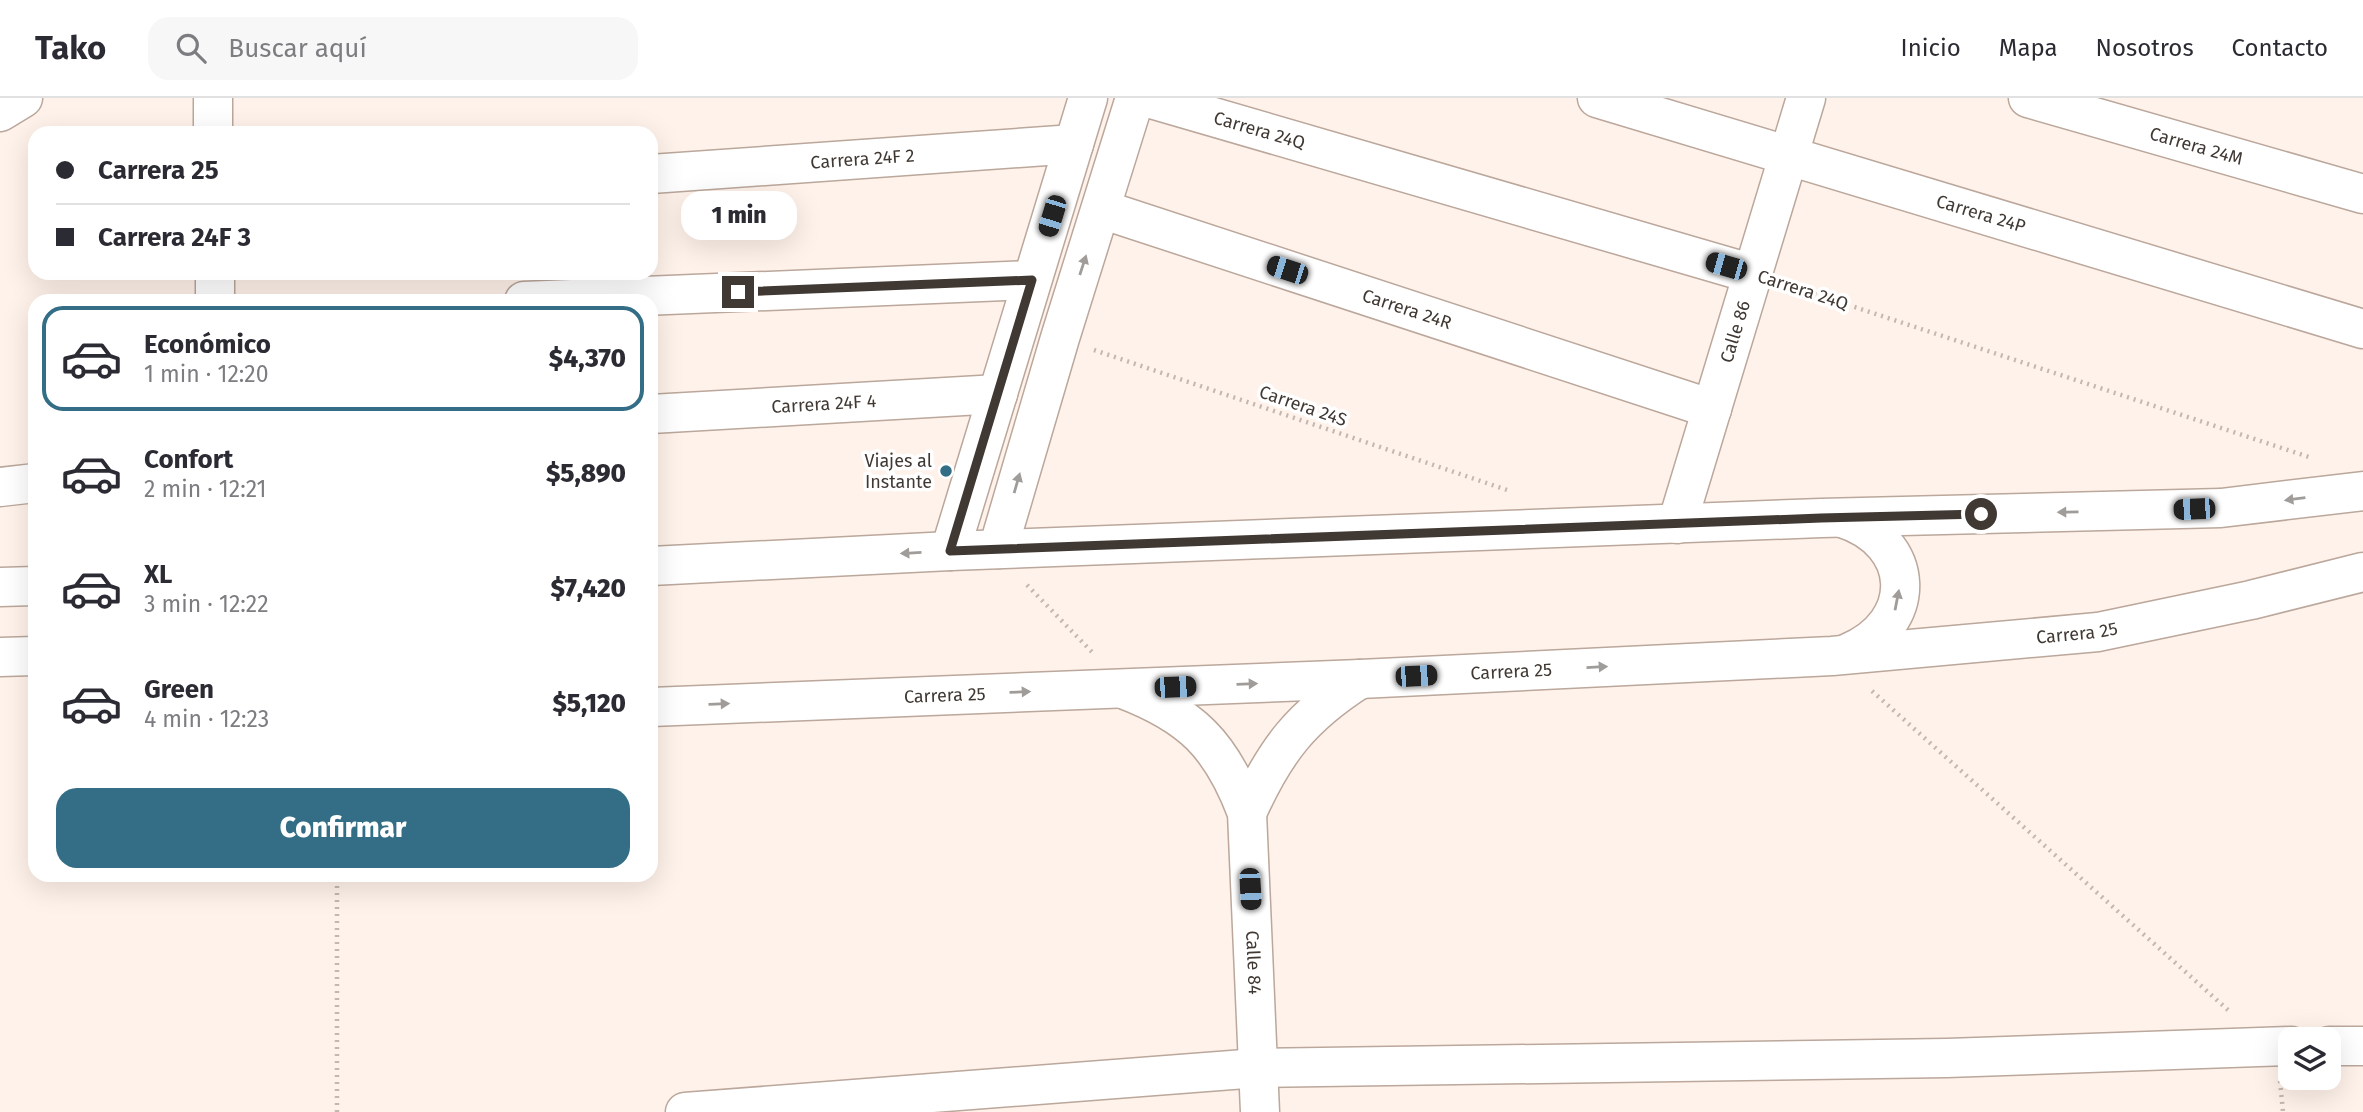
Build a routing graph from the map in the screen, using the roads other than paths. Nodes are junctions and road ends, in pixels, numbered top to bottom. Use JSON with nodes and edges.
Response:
{"nodes":[{"id":1,"x":23,"y":98,"type":"edge"},
{"id":2,"x":213,"y":98,"type":"edge"},
{"id":3,"x":1088,"y":98,"type":"edge"},
{"id":4,"x":1135,"y":98,"type":"edge"},
{"id":5,"x":1148,"y":98,"type":"edge"},
{"id":6,"x":1597,"y":98,"type":"edge"},
{"id":7,"x":1806,"y":98,"type":"edge"},
{"id":8,"x":2028,"y":98,"type":"edge"},
{"id":9,"x":0,"y":113,"type":"edge"},
{"id":10,"x":213,"y":126,"type":"edge"},
{"id":11,"x":1074,"y":144,"type":"junction"},
{"id":12,"x":1788,"y":157,"type":"junction"},
{"id":13,"x":658,"y":174,"type":"edge"},
{"id":14,"x":2363,"y":194,"type":"edge"},
{"id":15,"x":1101,"y":209,"type":"junction"},
{"id":16,"x":1753,"y":274,"type":"junction"},
{"id":17,"x":1032,"y":280,"type":"junction"},
{"id":18,"x":658,"y":295,"type":"edge"},
{"id":19,"x":2363,"y":329,"type":"edge"},
{"id":20,"x":998,"y":394,"type":"junction"},
{"id":21,"x":1712,"y":409,"type":"junction"},
{"id":22,"x":658,"y":414,"type":"edge"},
{"id":23,"x":28,"y":485,"type":"edge"},
{"id":24,"x":0,"y":487,"type":"edge"},
{"id":25,"x":2363,"y":491,"type":"edge"},
{"id":26,"x":1821,"y":518,"type":"junction"},
{"id":27,"x":1677,"y":524,"type":"junction"},
{"id":28,"x":998,"y":549,"type":"junction"},
{"id":29,"x":950,"y":551,"type":"junction"},
{"id":30,"x":658,"y":567,"type":"edge"},
{"id":31,"x":2363,"y":572,"type":"edge"},
{"id":32,"x":28,"y":586,"type":"edge"},
{"id":33,"x":0,"y":587,"type":"edge"},
{"id":34,"x":28,"y":656,"type":"edge"},
{"id":35,"x":1832,"y":656,"type":"junction"},
{"id":36,"x":0,"y":657,"type":"edge"},
{"id":37,"x":1112,"y":676,"type":"junction"},
{"id":38,"x":1360,"y":679,"type":"junction"},
{"id":39,"x":658,"y":705,"type":"edge"},
{"id":40,"x":1247,"y":813,"type":"junction"},
{"id":41,"x":2341,"y":1046,"type":"edge"},
{"id":42,"x":2363,"y":1046,"type":"edge"},
{"id":43,"x":2278,"y":1047,"type":"edge"},
{"id":44,"x":1258,"y":1068,"type":"junction"},
{"id":45,"x":685,"y":1112,"type":"edge"},
{"id":46,"x":1260,"y":1112,"type":"edge"}],
"edges":[{"from":1,"to":9,"type":"street"},
{"from":2,"to":10,"type":"street"},
{"from":3,"to":11,"type":"street"},
{"from":4,"to":15,"type":"street"},
{"from":5,"to":16,"type":"street","name":"Carrera 24Q"},
{"from":6,"to":12,"type":"street","name":"Carrera 24P"},
{"from":7,"to":12,"type":"street","name":"Calle 86"},
{"from":8,"to":14,"type":"street","name":"Carrera 24M"},
{"from":11,"to":13,"type":"street","name":"Carrera 24F 2"},
{"from":11,"to":17,"type":"street"},
{"from":12,"to":16,"type":"street","name":"Calle 86"},
{"from":12,"to":19,"type":"street","name":"Carrera 24P"},
{"from":15,"to":21,"type":"street","name":"Carrera 24R"},
{"from":28,"to":15,"type":"street","one_way":true},
{"from":16,"to":21,"type":"street","name":"Calle 86"},
{"from":17,"to":18,"type":"street"},
{"from":17,"to":20,"type":"street"},
{"from":20,"to":22,"type":"street","name":"Carrera 24F 4"},
{"from":20,"to":29,"type":"street"},
{"from":21,"to":27,"type":"street","name":"Calle 86"},
{"from":23,"to":24,"type":"street"},
{"from":25,"to":26,"type":"street","one_way":true},
{"from":26,"to":27,"type":"street"},
{"from":35,"to":26,"type":"street","one_way":true},
{"from":27,"to":28,"type":"street"},
{"from":28,"to":29,"type":"street"},
{"from":29,"to":30,"type":"street","one_way":true},
{"from":31,"to":35,"type":"street","name":"Carrera 25"},
{"from":32,"to":33,"type":"street"},
{"from":34,"to":36,"type":"street"},
{"from":38,"to":35,"type":"street","name":"Carrera 25","one_way":true},
{"from":37,"to":38,"type":"street","name":"Carrera 25","one_way":true},
{"from":39,"to":37,"type":"street","name":"Carrera 25","one_way":true},
{"from":37,"to":40,"type":"street","name":"Calle 84"},
{"from":38,"to":40,"type":"street","name":"Calle 84"},
{"from":40,"to":44,"type":"street","name":"Calle 84"},
{"from":41,"to":42,"type":"street"},
{"from":43,"to":44,"type":"street"},
{"from":44,"to":45,"type":"street"},
{"from":44,"to":46,"type":"street","name":"Calle 84"}]}
